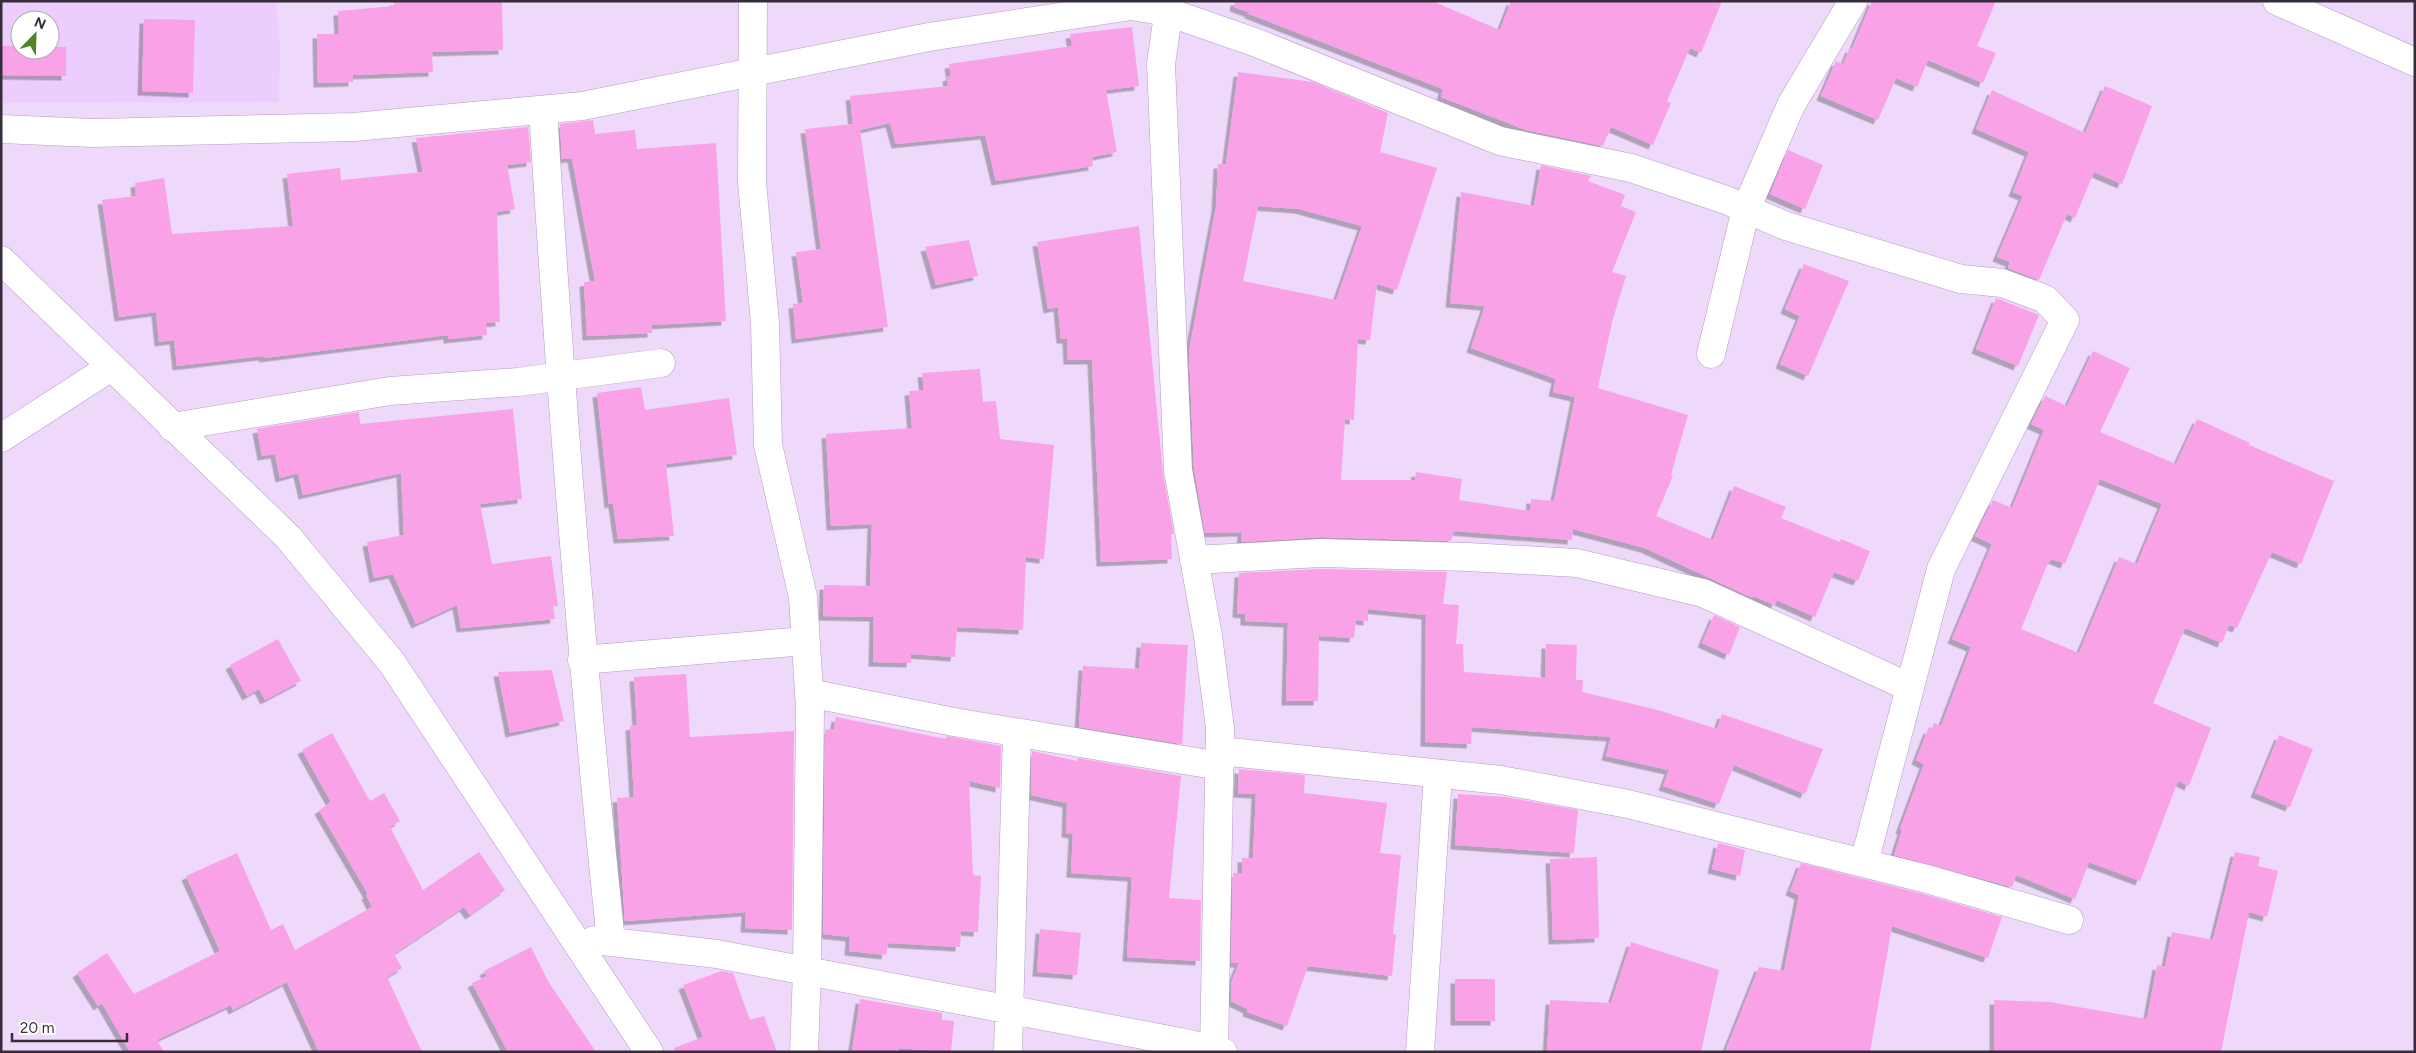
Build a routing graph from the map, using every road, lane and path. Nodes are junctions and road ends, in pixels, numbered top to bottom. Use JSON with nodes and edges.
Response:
{"nodes":[{"id":1,"x":753,"y":1,"type":"edge"},
{"id":2,"x":1853,"y":1,"type":"edge"},
{"id":3,"x":2277,"y":1,"type":"edge"},
{"id":4,"x":1169,"y":7,"type":"edge"},
{"id":5,"x":2415,"y":62,"type":"edge"},
{"id":6,"x":752,"y":74,"type":"junction"},
{"id":7,"x":543,"y":110,"type":"junction"},
{"id":8,"x":1,"y":129,"type":"edge"},
{"id":9,"x":1746,"y":209,"type":"junction"},
{"id":10,"x":1,"y":260,"type":"edge"},
{"id":11,"x":1711,"y":354,"type":"dead end"},
{"id":12,"x":660,"y":363,"type":"dead end"},
{"id":13,"x":110,"y":367,"type":"junction"},
{"id":14,"x":559,"y":377,"type":"junction"},
{"id":15,"x":172,"y":427,"type":"junction"},
{"id":16,"x":1,"y":438,"type":"edge"},
{"id":17,"x":1194,"y":560,"type":"junction"},
{"id":18,"x":805,"y":641,"type":"junction"},
{"id":19,"x":582,"y":660,"type":"junction"},
{"id":20,"x":1909,"y":687,"type":"junction"},
{"id":21,"x":809,"y":693,"type":"junction"},
{"id":22,"x":1018,"y":733,"type":"junction"},
{"id":23,"x":1220,"y":758,"type":"junction"},
{"id":24,"x":1438,"y":774,"type":"junction"},
{"id":25,"x":1864,"y":863,"type":"junction"},
{"id":26,"x":2069,"y":920,"type":"dead end"},
{"id":27,"x":576,"y":937,"type":"junction"},
{"id":28,"x":611,"y":942,"type":"junction"},
{"id":29,"x":807,"y":971,"type":"junction"},
{"id":30,"x":1010,"y":1010,"type":"junction"},
{"id":31,"x":1217,"y":1051,"type":"edge"},
{"id":32,"x":650,"y":1052,"type":"edge"},
{"id":33,"x":804,"y":1052,"type":"edge"},
{"id":34,"x":1008,"y":1052,"type":"edge"},
{"id":35,"x":1420,"y":1052,"type":"edge"}],
"edges":[{"from":1,"to":6,"type":"street"},
{"from":2,"to":9,"type":"street"},
{"from":3,"to":5,"type":"street"},
{"from":4,"to":6,"type":"street"},
{"from":4,"to":9,"type":"street"},
{"from":4,"to":17,"type":"street"},
{"from":6,"to":7,"type":"street"},
{"from":6,"to":18,"type":"street"},
{"from":7,"to":8,"type":"street"},
{"from":7,"to":14,"type":"street"},
{"from":9,"to":11,"type":"street"},
{"from":9,"to":20,"type":"street"},
{"from":10,"to":13,"type":"street"},
{"from":12,"to":14,"type":"street"},
{"from":13,"to":15,"type":"street"},
{"from":13,"to":16,"type":"street"},
{"from":14,"to":15,"type":"street"},
{"from":14,"to":19,"type":"street"},
{"from":15,"to":27,"type":"street"},
{"from":17,"to":20,"type":"street"},
{"from":17,"to":23,"type":"street"},
{"from":18,"to":19,"type":"street"},
{"from":18,"to":21,"type":"street"},
{"from":19,"to":28,"type":"street"},
{"from":20,"to":25,"type":"street"},
{"from":21,"to":22,"type":"street"},
{"from":21,"to":29,"type":"street"},
{"from":22,"to":23,"type":"street"},
{"from":22,"to":30,"type":"street"},
{"from":23,"to":24,"type":"street"},
{"from":23,"to":31,"type":"street"},
{"from":24,"to":25,"type":"street"},
{"from":24,"to":35,"type":"street"},
{"from":25,"to":26,"type":"street"},
{"from":27,"to":28,"type":"street"},
{"from":27,"to":32,"type":"street"},
{"from":28,"to":29,"type":"street"},
{"from":29,"to":30,"type":"street"},
{"from":29,"to":33,"type":"street"},
{"from":30,"to":31,"type":"street"},
{"from":30,"to":34,"type":"street"}]}
